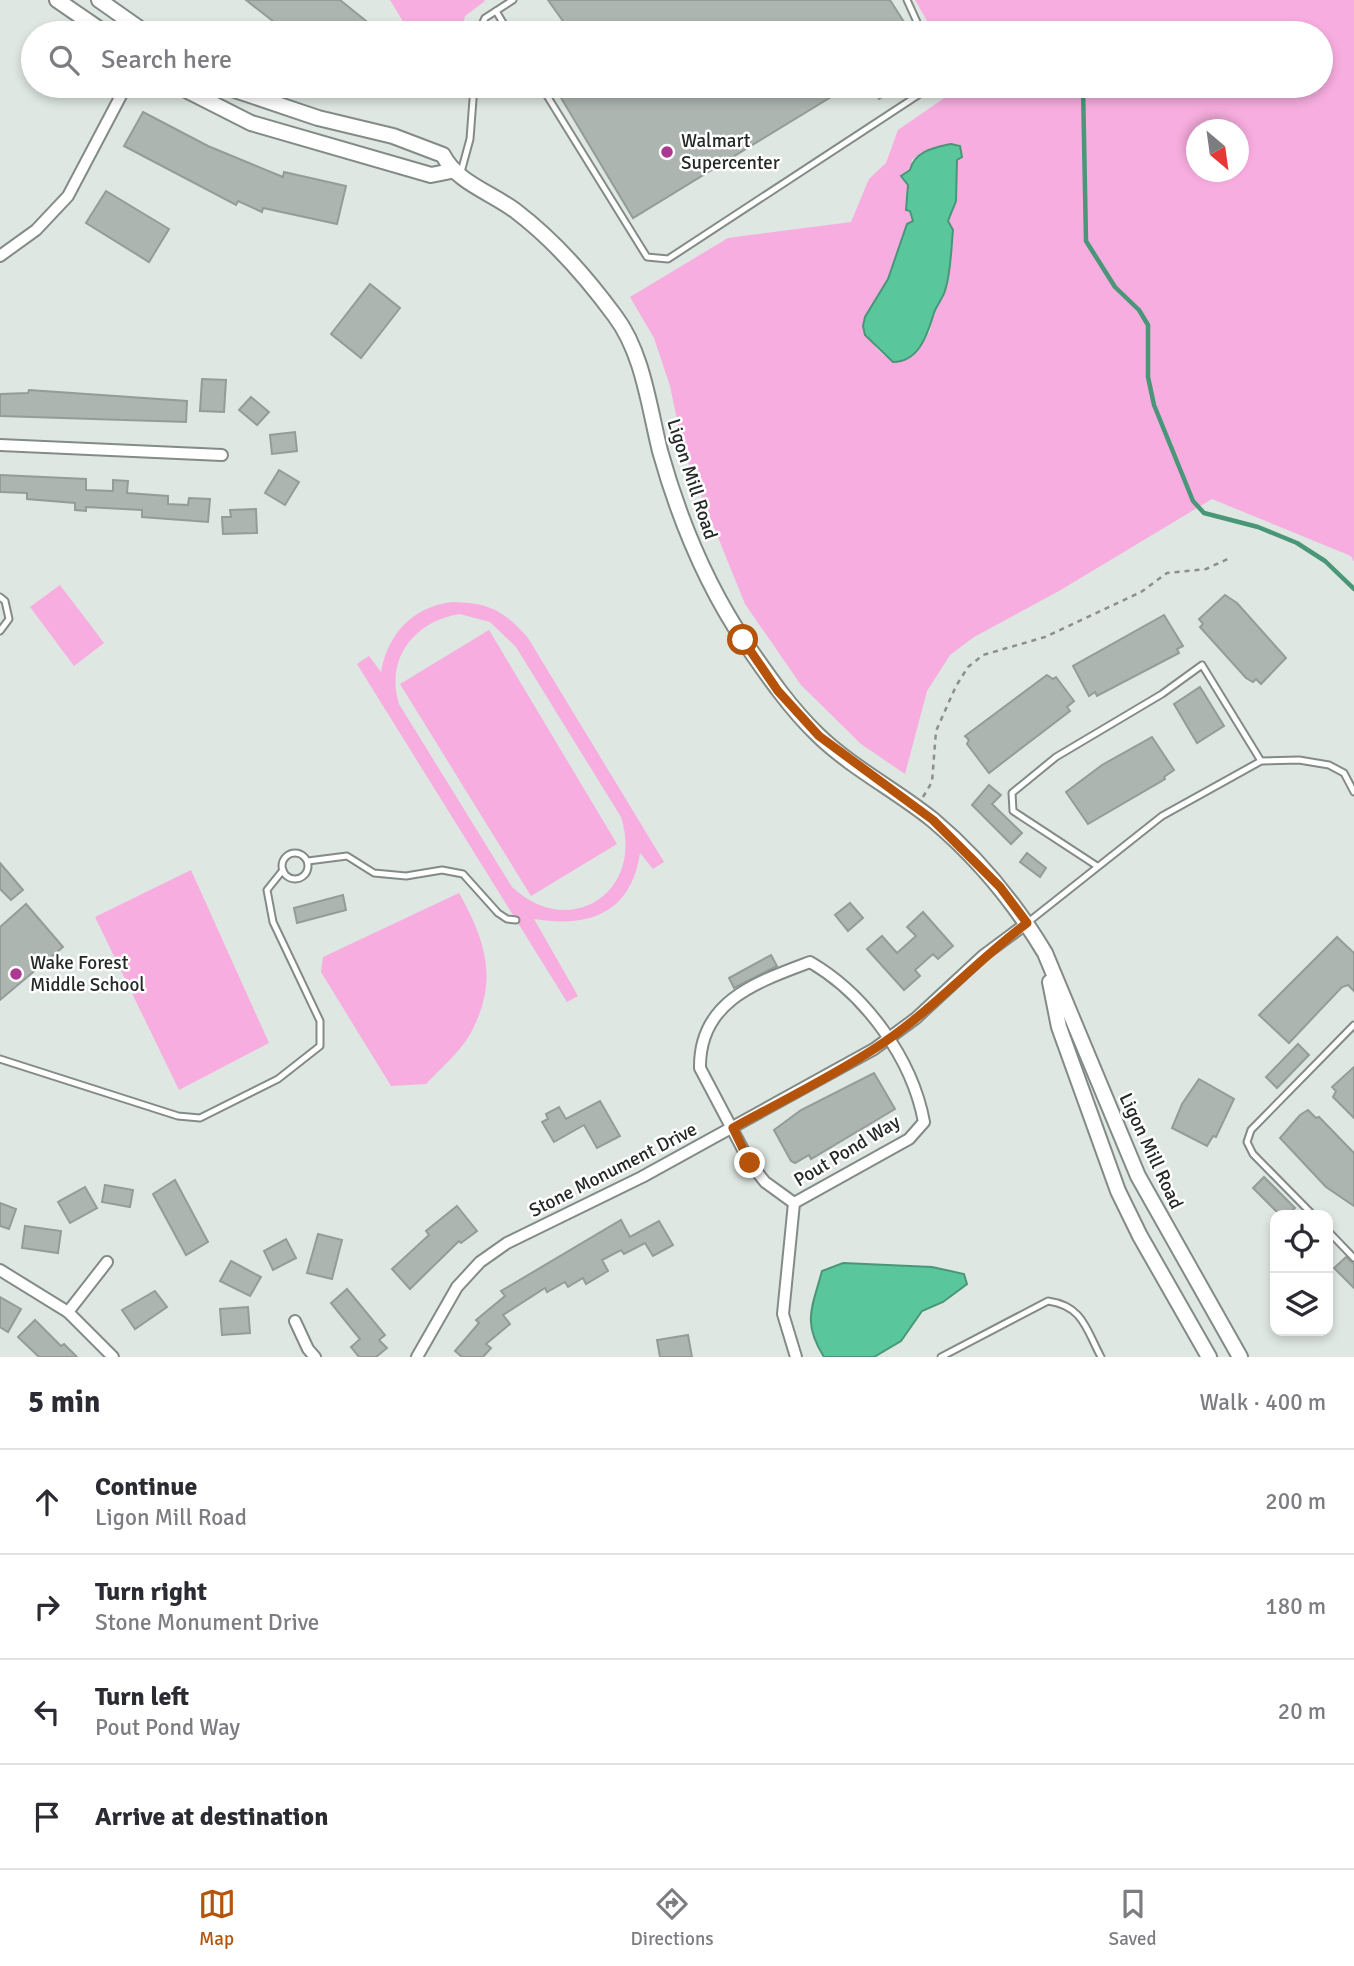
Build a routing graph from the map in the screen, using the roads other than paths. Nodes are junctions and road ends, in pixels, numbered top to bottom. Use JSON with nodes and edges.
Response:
{"nodes":[{"id":1,"x":57,"y":0,"type":"edge"},
{"id":2,"x":99,"y":0,"type":"edge"},
{"id":3,"x":513,"y":0,"type":"edge"},
{"id":4,"x":907,"y":0,"type":"edge"},
{"id":5,"x":496,"y":11,"type":"junction"},
{"id":6,"x":88,"y":21,"type":"edge"},
{"id":7,"x":129,"y":21,"type":"edge"},
{"id":8,"x":484,"y":21,"type":"edge"},
{"id":9,"x":502,"y":21,"type":"edge"},
{"id":10,"x":917,"y":21,"type":"edge"},
{"id":11,"x":120,"y":98,"type":"edge"},
{"id":12,"x":202,"y":98,"type":"edge"},
{"id":13,"x":259,"y":98,"type":"edge"},
{"id":14,"x":473,"y":98,"type":"edge"},
{"id":15,"x":548,"y":98,"type":"edge"},
{"id":16,"x":914,"y":98,"type":"edge"},
{"id":17,"x":455,"y":173,"type":"junction"},
{"id":18,"x":0,"y":256,"type":"edge"},
{"id":19,"x":0,"y":445,"type":"edge"},
{"id":20,"x":222,"y":455,"type":"dead end"},
{"id":21,"x":0,"y":597,"type":"edge"},
{"id":22,"x":0,"y":631,"type":"edge"},
{"id":23,"x":1261,"y":761,"type":"junction"},
{"id":24,"x":1354,"y":792,"type":"edge"},
{"id":25,"x":308,"y":861,"type":"junction"},
{"id":26,"x":1097,"y":866,"type":"junction"},
{"id":27,"x":283,"y":870,"type":"junction"},
{"id":28,"x":516,"y":920,"type":"dead end"},
{"id":29,"x":1027,"y":923,"type":"junction"},
{"id":30,"x":1045,"y":953,"type":"junction"},
{"id":31,"x":1354,"y":1025,"type":"edge"},
{"id":32,"x":888,"y":1039,"type":"junction"},
{"id":33,"x":0,"y":1059,"type":"edge"},
{"id":34,"x":733,"y":1128,"type":"junction"},
{"id":35,"x":794,"y":1203,"type":"junction"},
{"id":36,"x":1308,"y":1210,"type":"edge"},
{"id":37,"x":1333,"y":1236,"type":"edge"},
{"id":38,"x":1354,"y":1258,"type":"edge"},
{"id":39,"x":107,"y":1262,"type":"dead end"},
{"id":40,"x":0,"y":1270,"type":"edge"},
{"id":41,"x":68,"y":1312,"type":"junction"},
{"id":42,"x":295,"y":1321,"type":"dead end"},
{"id":43,"x":113,"y":1357,"type":"edge"},
{"id":44,"x":316,"y":1357,"type":"edge"},
{"id":45,"x":417,"y":1357,"type":"edge"},
{"id":46,"x":796,"y":1357,"type":"edge"},
{"id":47,"x":941,"y":1357,"type":"edge"},
{"id":48,"x":1101,"y":1357,"type":"edge"},
{"id":49,"x":1209,"y":1357,"type":"edge"},
{"id":50,"x":1240,"y":1357,"type":"edge"}],
"edges":[{"from":1,"to":6,"type":"main road"},
{"from":2,"to":7,"type":"main road"},
{"from":3,"to":5,"type":"lane"},
{"from":4,"to":10,"type":"lane"},
{"from":5,"to":8,"type":"lane"},
{"from":5,"to":9,"type":"lane"},
{"from":11,"to":18,"type":"street"},
{"from":12,"to":17,"type":"main road"},
{"from":13,"to":17,"type":"main road","name":"Ligon Mill Road"},
{"from":14,"to":17,"type":"lane"},
{"from":15,"to":16,"type":"lane"},
{"from":17,"to":29,"type":"main road","name":"Ligon Mill Road"},
{"from":19,"to":20,"type":"street"},
{"from":21,"to":22,"type":"lane"},
{"from":23,"to":24,"type":"lane"},
{"from":23,"to":26,"type":"lane"},
{"from":23,"to":26,"type":"lane"},
{"from":25,"to":27,"type":"lane"},
{"from":25,"to":27,"type":"lane"},
{"from":25,"to":28,"type":"lane"},
{"from":26,"to":29,"type":"lane"},
{"from":27,"to":33,"type":"lane"},
{"from":29,"to":30,"type":"main road","name":"Ligon Mill Road"},
{"from":29,"to":32,"type":"street","name":"Stone Monument Drive"},
{"from":30,"to":49,"type":"main road","name":"Ligon Mill Road"},
{"from":30,"to":50,"type":"main road","name":"Ligon Mill Road"},
{"from":31,"to":36,"type":"lane"},
{"from":32,"to":34,"type":"street","name":"Stone Monument Drive"},
{"from":32,"to":34,"type":"street","name":"Pout Pond Way"},
{"from":32,"to":35,"type":"street","name":"Pout Pond Way"},
{"from":34,"to":35,"type":"street","name":"Pout Pond Way"},
{"from":34,"to":45,"type":"street","name":"Stone Monument Drive"},
{"from":35,"to":46,"type":"street","name":"Pout Pond Way"},
{"from":37,"to":38,"type":"lane"},
{"from":39,"to":41,"type":"street"},
{"from":40,"to":41,"type":"street"},
{"from":41,"to":43,"type":"street"},
{"from":42,"to":44,"type":"street"},
{"from":47,"to":48,"type":"lane"}]}
